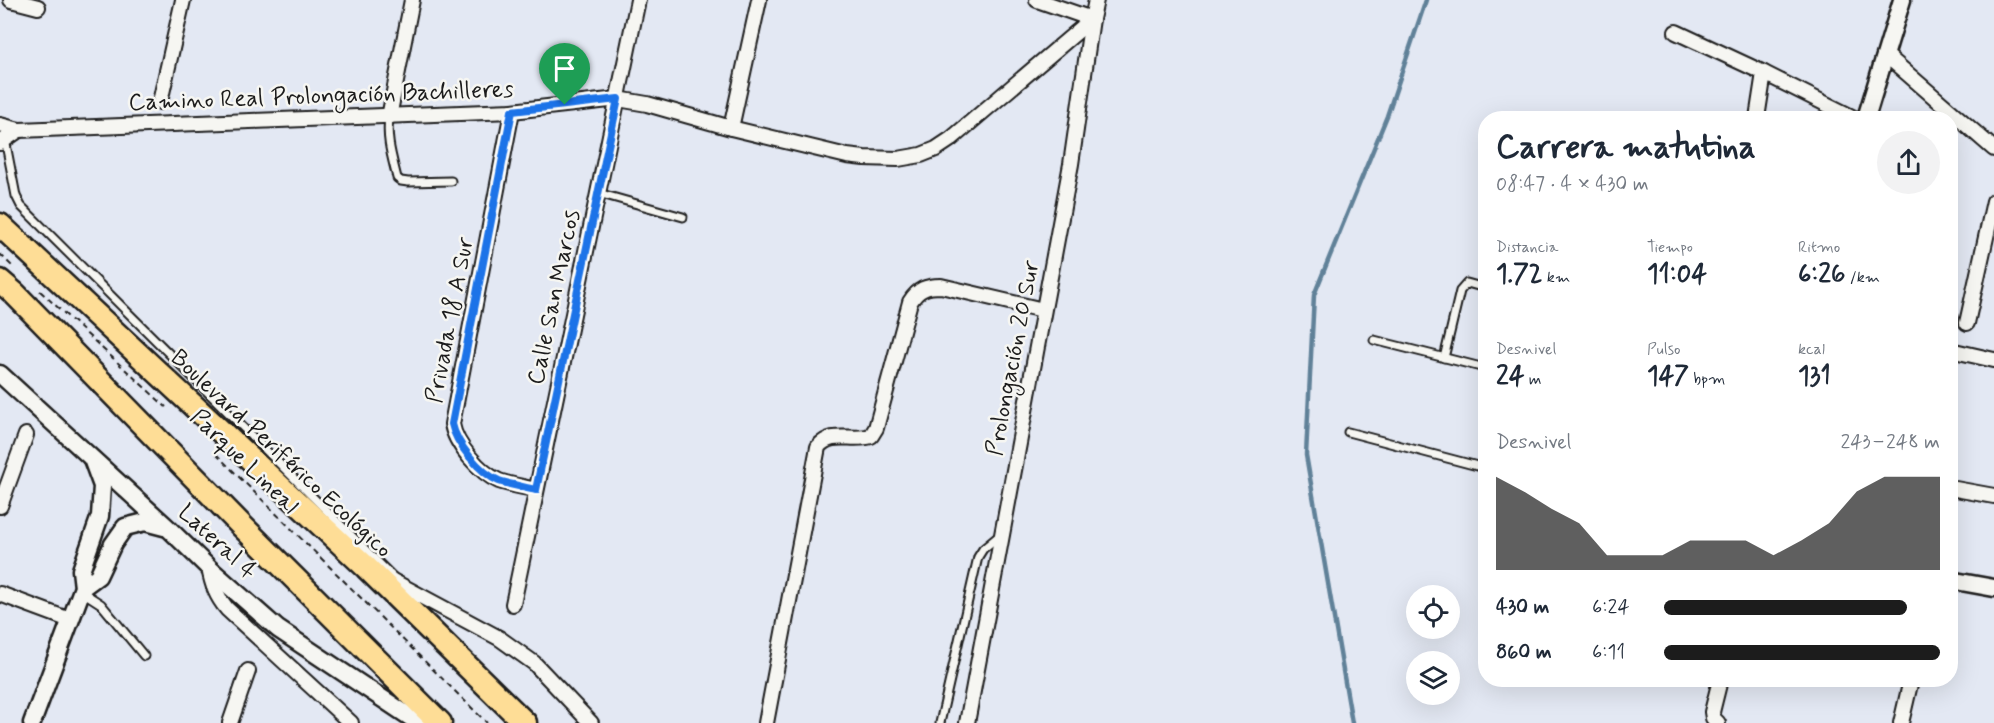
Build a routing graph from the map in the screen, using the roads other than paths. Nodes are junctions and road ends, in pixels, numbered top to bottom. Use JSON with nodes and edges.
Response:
{"nodes":[{"id":1,"x":11,"y":0,"type":"edge"},
{"id":2,"x":183,"y":0,"type":"edge"},
{"id":3,"x":412,"y":0,"type":"edge"},
{"id":4,"x":638,"y":0,"type":"edge"},
{"id":5,"x":759,"y":0,"type":"edge"},
{"id":6,"x":1037,"y":0,"type":"edge"},
{"id":7,"x":1096,"y":0,"type":"edge"},
{"id":8,"x":1902,"y":0,"type":"edge"},
{"id":9,"x":38,"y":7,"type":"dead end"},
{"id":10,"x":1092,"y":19,"type":"junction"},
{"id":11,"x":1676,"y":32,"type":"dead end"},
{"id":12,"x":1886,"y":55,"type":"junction"},
{"id":13,"x":1764,"y":73,"type":"junction"},
{"id":14,"x":618,"y":99,"type":"junction"},
{"id":15,"x":160,"y":102,"type":"dead end"},
{"id":16,"x":512,"y":111,"type":"junction"},
{"id":17,"x":1758,"y":111,"type":"edge"},
{"id":18,"x":1840,"y":111,"type":"edge"},
{"id":19,"x":1868,"y":111,"type":"edge"},
{"id":20,"x":1950,"y":111,"type":"edge"},
{"id":21,"x":389,"y":117,"type":"junction"},
{"id":22,"x":1958,"y":118,"type":"edge"},
{"id":23,"x":0,"y":125,"type":"edge"},
{"id":24,"x":731,"y":128,"type":"junction"},
{"id":25,"x":20,"y":129,"type":"junction"},
{"id":26,"x":3,"y":141,"type":"edge"},
{"id":27,"x":1994,"y":149,"type":"edge"},
{"id":28,"x":451,"y":181,"type":"dead end"},
{"id":29,"x":598,"y":193,"type":"junction"},
{"id":30,"x":1994,"y":201,"type":"edge"},
{"id":31,"x":683,"y":217,"type":"dead end"},
{"id":32,"x":0,"y":225,"type":"edge"},
{"id":33,"x":9,"y":276,"type":"edge"},
{"id":34,"x":1478,"y":286,"type":"edge"},
{"id":35,"x":1043,"y":310,"type":"junction"},
{"id":36,"x":1967,"y":323,"type":"dead end"},
{"id":37,"x":1374,"y":340,"type":"dead end"},
{"id":38,"x":1958,"y":352,"type":"edge"},
{"id":39,"x":1444,"y":358,"type":"junction"},
{"id":40,"x":1994,"y":360,"type":"edge"},
{"id":41,"x":1478,"y":366,"type":"edge"},
{"id":42,"x":0,"y":374,"type":"edge"},
{"id":43,"x":1347,"y":432,"type":"dead end"},
{"id":44,"x":26,"y":435,"type":"dead end"},
{"id":45,"x":91,"y":456,"type":"junction"},
{"id":46,"x":1478,"y":466,"type":"edge"},
{"id":47,"x":1958,"y":489,"type":"edge"},
{"id":48,"x":536,"y":490,"type":"junction"},
{"id":49,"x":1994,"y":496,"type":"edge"},
{"id":50,"x":0,"y":506,"type":"edge"},
{"id":51,"x":97,"y":524,"type":"junction"},
{"id":52,"x":168,"y":528,"type":"junction"},
{"id":53,"x":1002,"y":533,"type":"junction"},
{"id":54,"x":120,"y":534,"type":"junction"},
{"id":55,"x":366,"y":567,"type":"junction"},
{"id":56,"x":209,"y":568,"type":"junction"},
{"id":57,"x":1958,"y":581,"type":"edge"},
{"id":58,"x":403,"y":587,"type":"junction"},
{"id":59,"x":1994,"y":588,"type":"edge"},
{"id":60,"x":82,"y":589,"type":"junction"},
{"id":61,"x":0,"y":594,"type":"edge"},
{"id":62,"x":513,"y":604,"type":"dead end"},
{"id":63,"x":70,"y":620,"type":"junction"},
{"id":64,"x":144,"y":656,"type":"dead end"},
{"id":65,"x":248,"y":671,"type":"dead end"},
{"id":66,"x":1718,"y":687,"type":"edge"},
{"id":67,"x":1909,"y":687,"type":"edge"},
{"id":68,"x":32,"y":723,"type":"edge"},
{"id":69,"x":230,"y":723,"type":"edge"},
{"id":70,"x":351,"y":723,"type":"edge"},
{"id":71,"x":419,"y":723,"type":"edge"},
{"id":72,"x":440,"y":723,"type":"edge"},
{"id":73,"x":525,"y":723,"type":"edge"},
{"id":74,"x":591,"y":723,"type":"edge"},
{"id":75,"x":766,"y":723,"type":"edge"},
{"id":76,"x":940,"y":723,"type":"edge"},
{"id":77,"x":967,"y":723,"type":"edge"},
{"id":78,"x":1718,"y":723,"type":"edge"},
{"id":79,"x":1901,"y":723,"type":"edge"}],
"edges":[{"from":1,"to":9,"type":"street"},
{"from":2,"to":15,"type":"street"},
{"from":3,"to":21,"type":"street"},
{"from":4,"to":14,"type":"street","name":"Calle San Marcos"},
{"from":5,"to":24,"type":"street"},
{"from":6,"to":10,"type":"street"},
{"from":7,"to":10,"type":"street","name":"Prolongación 20 Sur"},
{"from":8,"to":12,"type":"street"},
{"from":10,"to":24,"type":"street","name":"Camino Real Prolongación Bachilleres"},
{"from":10,"to":35,"type":"street","name":"Prolongación 20 Sur"},
{"from":11,"to":13,"type":"street"},
{"from":12,"to":19,"type":"street"},
{"from":12,"to":20,"type":"street"},
{"from":13,"to":17,"type":"street"},
{"from":13,"to":18,"type":"street"},
{"from":14,"to":16,"type":"street","name":"Camino Real Prolongación Bachilleres"},
{"from":14,"to":24,"type":"street","name":"Camino Real Prolongación Bachilleres"},
{"from":14,"to":29,"type":"street","name":"Calle San Marcos"},
{"from":16,"to":21,"type":"street","name":"Camino Real Prolongación Bachilleres"},
{"from":16,"to":48,"type":"street","name":"Privada 18 A Sur"},
{"from":21,"to":25,"type":"street","name":"Camino Real Prolongación Bachilleres"},
{"from":21,"to":28,"type":"lane"},
{"from":22,"to":27,"type":"street"},
{"from":23,"to":25,"type":"street","name":"Camino Real Prolongación Bachilleres"},
{"from":25,"to":26,"type":"street"},
{"from":26,"to":58,"type":"lane"},
{"from":29,"to":31,"type":"lane"},
{"from":29,"to":48,"type":"street","name":"Calle San Marcos"},
{"from":30,"to":36,"type":"street"},
{"from":32,"to":55,"type":"highway","name":"Boulevard Periférico Ecológico"},
{"from":33,"to":72,"type":"highway"},
{"from":34,"to":39,"type":"lane"},
{"from":35,"to":53,"type":"street","name":"Prolongación 20 Sur"},
{"from":35,"to":75,"type":"street"},
{"from":37,"to":39,"type":"lane"},
{"from":38,"to":40,"type":"street"},
{"from":39,"to":41,"type":"lane"},
{"from":42,"to":45,"type":"street","name":"Lateral 4"},
{"from":43,"to":46,"type":"lane"},
{"from":44,"to":50,"type":"street"},
{"from":45,"to":51,"type":"street"},
{"from":45,"to":52,"type":"street","name":"Lateral 4"},
{"from":47,"to":49,"type":"street"},
{"from":48,"to":62,"type":"street","name":"Calle San Marcos"},
{"from":51,"to":54,"type":"street"},
{"from":51,"to":60,"type":"street"},
{"from":52,"to":54,"type":"street"},
{"from":52,"to":56,"type":"street","name":"Lateral 4"},
{"from":53,"to":76,"type":"lane"},
{"from":53,"to":77,"type":"street","name":"Prolongación 20 Sur"},
{"from":54,"to":60,"type":"street"},
{"from":55,"to":58,"type":"street"},
{"from":55,"to":73,"type":"highway","name":"Boulevard Periférico Ecológico"},
{"from":56,"to":70,"type":"street"},
{"from":56,"to":71,"type":"street","name":"Lateral 4"},
{"from":57,"to":59,"type":"street"},
{"from":58,"to":74,"type":"street"},
{"from":60,"to":63,"type":"street"},
{"from":60,"to":64,"type":"lane"},
{"from":61,"to":63,"type":"street"},
{"from":63,"to":68,"type":"street"},
{"from":65,"to":69,"type":"street"},
{"from":66,"to":78,"type":"street"},
{"from":67,"to":79,"type":"street"}]}
